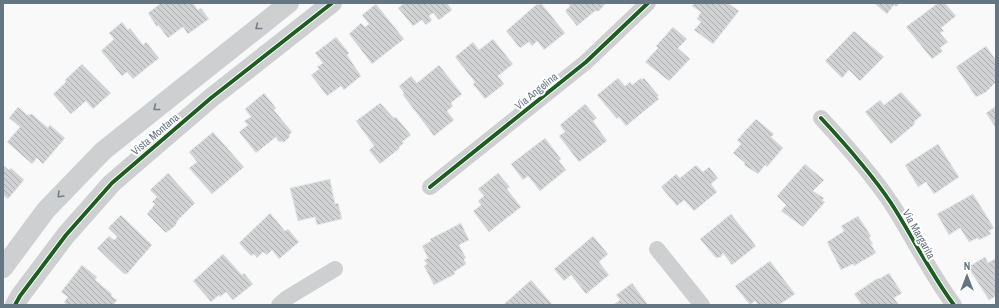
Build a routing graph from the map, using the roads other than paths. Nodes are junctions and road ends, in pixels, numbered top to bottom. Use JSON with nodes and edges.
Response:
{"nodes":[{"id":1,"x":289,"y":3,"type":"edge"},
{"id":2,"x":332,"y":3,"type":"edge"},
{"id":3,"x":648,"y":3,"type":"edge"},
{"id":4,"x":821,"y":118,"type":"dead end"},
{"id":5,"x":430,"y":187,"type":"dead end"},
{"id":6,"x":657,"y":249,"type":"dead end"},
{"id":7,"x":3,"y":268,"type":"edge"},
{"id":8,"x":335,"y":269,"type":"dead end"},
{"id":9,"x":15,"y":305,"type":"edge"},
{"id":10,"x":279,"y":305,"type":"edge"},
{"id":11,"x":702,"y":305,"type":"edge"},
{"id":12,"x":954,"y":305,"type":"edge"}],
"edges":[{"from":1,"to":7,"type":"street","name":"Vista Montana","one_way":true},
{"from":2,"to":9,"type":"street","name":"Vista Montana"},
{"from":3,"to":5,"type":"street","name":"Via Angelina"},
{"from":4,"to":12,"type":"street","name":"Via Margarita"},
{"from":6,"to":11,"type":"street"},
{"from":8,"to":10,"type":"street"}]}
